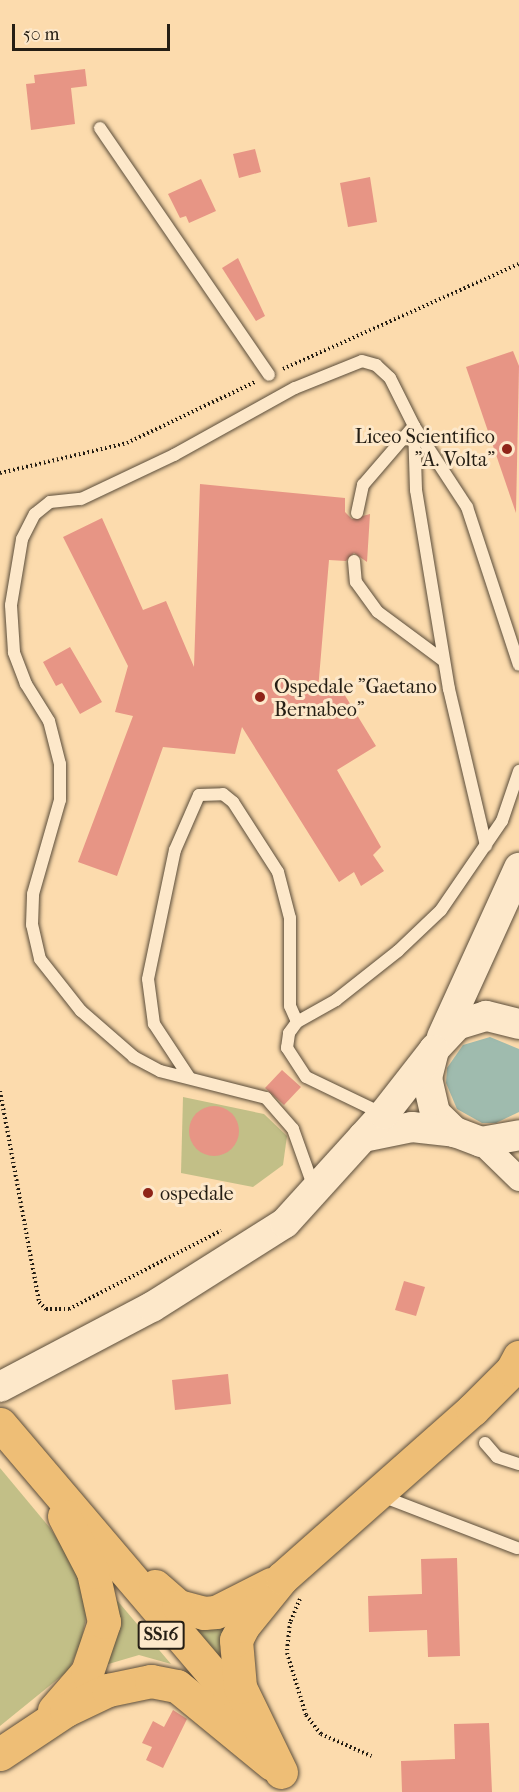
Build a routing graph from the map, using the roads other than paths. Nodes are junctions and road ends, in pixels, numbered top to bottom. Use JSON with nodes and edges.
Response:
{"nodes":[{"id":1,"x":100,"y":128,"type":"dead end"},
{"id":2,"x":269,"y":375,"type":"dead end"},
{"id":3,"x":414,"y":426,"type":"junction"},
{"id":4,"x":357,"y":513,"type":"dead end"},
{"id":5,"x":354,"y":561,"type":"dead end"},
{"id":6,"x":444,"y":661,"type":"junction"},
{"id":7,"x":519,"y":665,"type":"edge"},
{"id":8,"x":519,"y":771,"type":"edge"},
{"id":9,"x":486,"y":846,"type":"junction"},
{"id":10,"x":519,"y":868,"type":"edge"},
{"id":11,"x":297,"y":1022,"type":"junction"},
{"id":12,"x":519,"y":1024,"type":"edge"},
{"id":13,"x":437,"y":1045,"type":"junction"},
{"id":14,"x":189,"y":1077,"type":"junction"},
{"id":15,"x":384,"y":1114,"type":"junction"},
{"id":16,"x":519,"y":1135,"type":"edge"},
{"id":17,"x":363,"y":1137,"type":"junction"},
{"id":18,"x":468,"y":1137,"type":"junction"},
{"id":19,"x":519,"y":1179,"type":"edge"},
{"id":20,"x":315,"y":1192,"type":"junction"},
{"id":21,"x":519,"y":1357,"type":"edge"},
{"id":22,"x":12,"y":1381,"type":"edge"},
{"id":23,"x":0,"y":1424,"type":"edge"},
{"id":24,"x":485,"y":1443,"type":"dead end"},
{"id":25,"x":519,"y":1464,"type":"edge"},
{"id":26,"x":44,"y":1478,"type":"junction"},
{"id":27,"x":378,"y":1494,"type":"junction"},
{"id":28,"x":517,"y":1548,"type":"dead end"},
{"id":29,"x":293,"y":1586,"type":"junction"},
{"id":30,"x":41,"y":1725,"type":"junction"},
{"id":31,"x":0,"y":1754,"type":"edge"},
{"id":32,"x":290,"y":1782,"type":"edge"}],
"edges":[{"from":1,"to":2,"type":"lane"},
{"from":3,"to":4,"type":"lane"},
{"from":3,"to":6,"type":"lane"},
{"from":3,"to":7,"type":"lane"},
{"from":3,"to":14,"type":"lane"},
{"from":5,"to":6,"type":"lane"},
{"from":6,"to":9,"type":"lane"},
{"from":8,"to":9,"type":"lane"},
{"from":9,"to":11,"type":"lane"},
{"from":10,"to":13,"type":"street"},
{"from":11,"to":14,"type":"lane"},
{"from":11,"to":15,"type":"lane"},
{"from":12,"to":13,"type":"street"},
{"from":13,"to":15,"type":"street"},
{"from":13,"to":18,"type":"street"},
{"from":14,"to":20,"type":"lane"},
{"from":15,"to":17,"type":"street"},
{"from":16,"to":18,"type":"street"},
{"from":17,"to":18,"type":"street"},
{"from":17,"to":20,"type":"street"},
{"from":18,"to":19,"type":"street"},
{"from":20,"to":22,"type":"street"},
{"from":21,"to":27,"type":"main road"},
{"from":23,"to":26,"type":"main road","number":"SS16"},
{"from":24,"to":25,"type":"lane"},
{"from":26,"to":29,"type":"main road"},
{"from":26,"to":30,"type":"main road"},
{"from":26,"to":32,"type":"main road","number":"SS16"},
{"from":27,"to":28,"type":"lane"},
{"from":27,"to":29,"type":"main road"},
{"from":29,"to":32,"type":"main road"},
{"from":30,"to":31,"type":"main road"},
{"from":30,"to":32,"type":"main road"}]}
